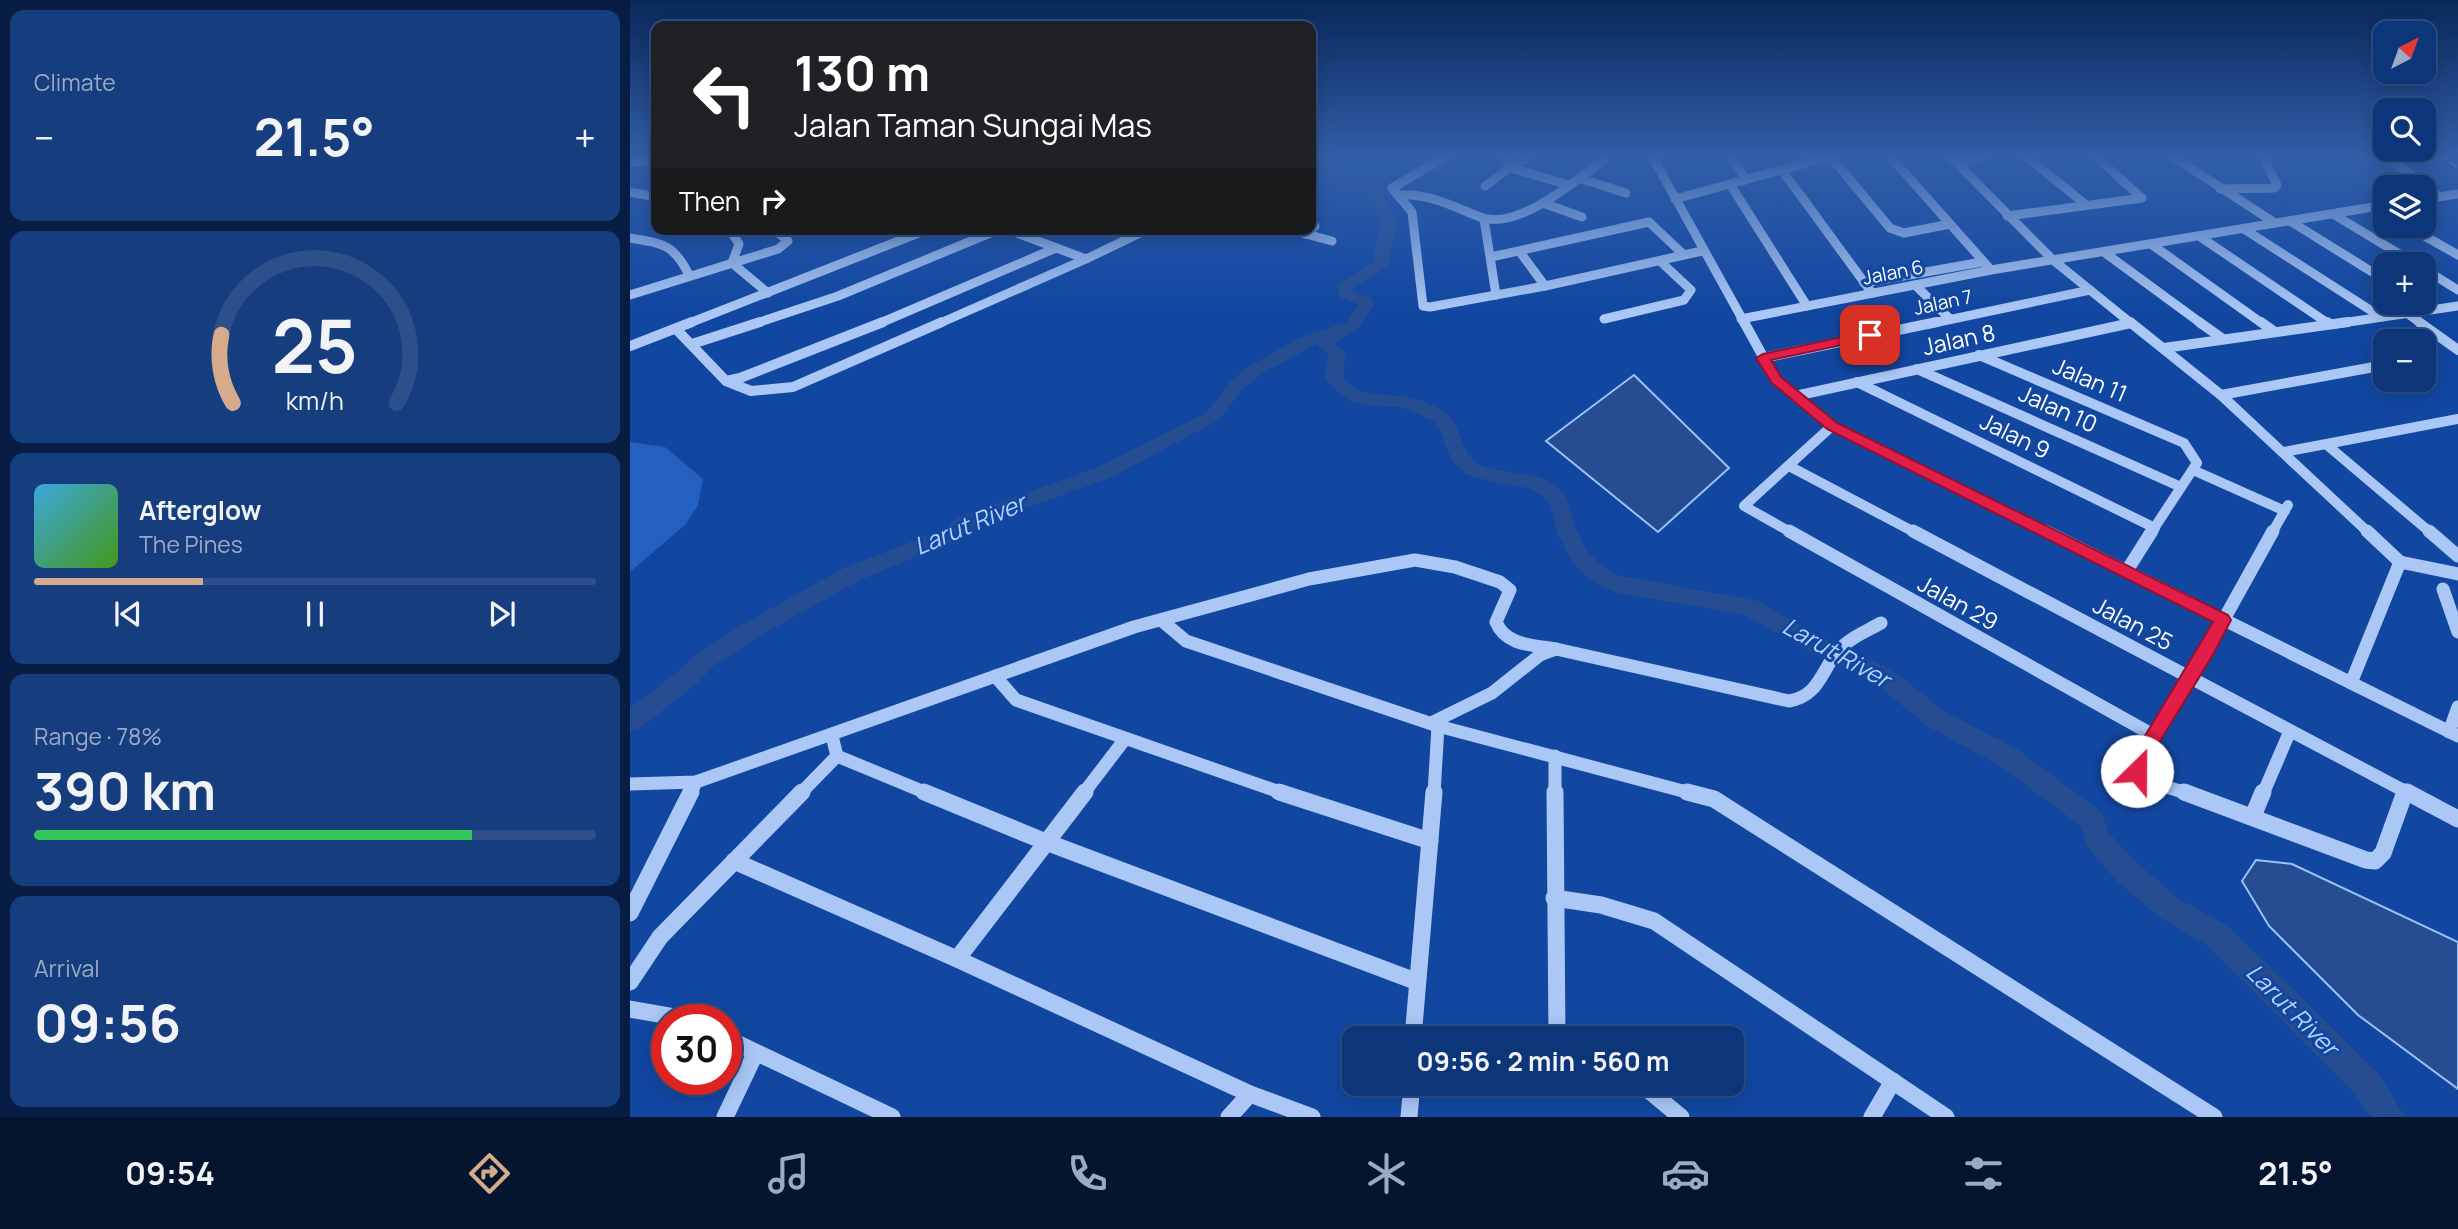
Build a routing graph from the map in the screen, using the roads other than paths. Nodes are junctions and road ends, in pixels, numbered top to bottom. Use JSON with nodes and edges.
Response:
{"nodes":[{"id":1,"x":1407,"y":206,"type":"edge"},
{"id":2,"x":1453,"y":206,"type":"edge"},
{"id":3,"x":1537,"y":206,"type":"edge"},
{"id":4,"x":1552,"y":206,"type":"edge"},
{"id":5,"x":1679,"y":206,"type":"edge"},
{"id":6,"x":1744,"y":206,"type":"edge"},
{"id":7,"x":1808,"y":206,"type":"edge"},
{"id":8,"x":1874,"y":206,"type":"edge"},
{"id":9,"x":1934,"y":206,"type":"edge"},
{"id":10,"x":1997,"y":206,"type":"edge"},
{"id":11,"x":2071,"y":206,"type":"edge"},
{"id":12,"x":2248,"y":206,"type":"edge"},
{"id":13,"x":2373,"y":207,"type":"edge"},
{"id":14,"x":2333,"y":214,"type":"junction"},
{"id":15,"x":2007,"y":216,"type":"junction"},
{"id":16,"x":1583,"y":217,"type":"dead end"},
{"id":17,"x":1484,"y":219,"type":"junction"},
{"id":18,"x":2290,"y":221,"type":"junction"},
{"id":19,"x":2275,"y":223,"type":"junction"},
{"id":20,"x":1950,"y":224,"type":"junction"},
{"id":21,"x":2244,"y":229,"type":"junction"},
{"id":22,"x":733,"y":235,"type":"edge"},
{"id":23,"x":782,"y":235,"type":"edge"},
{"id":24,"x":914,"y":235,"type":"edge"},
{"id":25,"x":985,"y":235,"type":"edge"},
{"id":26,"x":1022,"y":235,"type":"edge"},
{"id":27,"x":1136,"y":235,"type":"edge"},
{"id":28,"x":1309,"y":235,"type":"edge"},
{"id":29,"x":2199,"y":236,"type":"junction"},
{"id":30,"x":630,"y":238,"type":"edge"},
{"id":31,"x":2428,"y":238,"type":"edge"},
{"id":32,"x":1332,"y":241,"type":"dead end"},
{"id":33,"x":2151,"y":244,"type":"junction"},
{"id":34,"x":1056,"y":248,"type":"junction"},
{"id":35,"x":1702,"y":251,"type":"junction"},
{"id":36,"x":1521,"y":252,"type":"junction"},
{"id":37,"x":2104,"y":252,"type":"junction"},
{"id":38,"x":2396,"y":252,"type":"edge"},
{"id":39,"x":1683,"y":254,"type":"junction"},
{"id":40,"x":2458,"y":255,"type":"edge"},
{"id":41,"x":1490,"y":257,"type":"junction"},
{"id":42,"x":1086,"y":259,"type":"junction"},
{"id":43,"x":2053,"y":260,"type":"junction"},
{"id":44,"x":1660,"y":261,"type":"junction"},
{"id":45,"x":1982,"y":262,"type":"junction"},
{"id":46,"x":732,"y":263,"type":"junction"},
{"id":47,"x":1990,"y":270,"type":"junction"},
{"id":48,"x":2373,"y":273,"type":"edge"},
{"id":49,"x":689,"y":275,"type":"junction"},
{"id":50,"x":2436,"y":276,"type":"edge"},
{"id":51,"x":1864,"y":283,"type":"junction"},
{"id":52,"x":1915,"y":285,"type":"junction"},
{"id":53,"x":1545,"y":286,"type":"junction"},
{"id":54,"x":2090,"y":290,"type":"junction"},
{"id":55,"x":2458,"y":290,"type":"edge"},
{"id":56,"x":768,"y":293,"type":"junction"},
{"id":57,"x":1872,"y":293,"type":"junction"},
{"id":58,"x":630,"y":295,"type":"edge"},
{"id":59,"x":1496,"y":295,"type":"junction"},
{"id":60,"x":1807,"y":306,"type":"junction"},
{"id":61,"x":2458,"y":306,"type":"edge"},
{"id":62,"x":2436,"y":310,"type":"edge"},
{"id":63,"x":2394,"y":315,"type":"edge"},
{"id":64,"x":2410,"y":315,"type":"edge"},
{"id":65,"x":2381,"y":317,"type":"junction"},
{"id":66,"x":1741,"y":318,"type":"junction"},
{"id":67,"x":1604,"y":319,"type":"dead end"},
{"id":68,"x":1950,"y":319,"type":"junction"},
{"id":69,"x":2131,"y":323,"type":"junction"},
{"id":70,"x":2330,"y":324,"type":"junction"},
{"id":71,"x":676,"y":329,"type":"junction"},
{"id":72,"x":2275,"y":332,"type":"junction"},
{"id":73,"x":2223,"y":340,"type":"junction"},
{"id":74,"x":692,"y":344,"type":"junction"},
{"id":75,"x":630,"y":346,"type":"edge"},
{"id":76,"x":2164,"y":348,"type":"junction"},
{"id":77,"x":2458,"y":350,"type":"edge"},
{"id":78,"x":1979,"y":355,"type":"junction"},
{"id":79,"x":1763,"y":358,"type":"junction"},
{"id":80,"x":2373,"y":367,"type":"edge"},
{"id":81,"x":1917,"y":369,"type":"junction"},
{"id":82,"x":726,"y":381,"type":"junction"},
{"id":83,"x":1857,"y":382,"type":"junction"},
{"id":84,"x":2221,"y":395,"type":"junction"},
{"id":85,"x":1795,"y":396,"type":"junction"},
{"id":86,"x":2458,"y":419,"type":"edge"},
{"id":87,"x":1832,"y":426,"type":"junction"},
{"id":88,"x":2184,"y":443,"type":"joint"},
{"id":89,"x":2327,"y":445,"type":"junction"},
{"id":90,"x":2284,"y":452,"type":"junction"},
{"id":91,"x":1789,"y":466,"type":"junction"},
{"id":92,"x":2193,"y":470,"type":"junction"},
{"id":93,"x":2181,"y":487,"type":"junction"},
{"id":94,"x":1744,"y":506,"type":"joint"},
{"id":95,"x":2155,"y":528,"type":"junction"},
{"id":96,"x":2458,"y":556,"type":"edge"},
{"id":97,"x":2400,"y":562,"type":"junction"},
{"id":98,"x":2126,"y":572,"type":"junction"},
{"id":99,"x":2458,"y":574,"type":"edge"},
{"id":100,"x":2443,"y":589,"type":"dead end"},
{"id":101,"x":1161,"y":620,"type":"junction"},
{"id":102,"x":2222,"y":620,"type":"junction"},
{"id":103,"x":1881,"y":623,"type":"dead end"},
{"id":104,"x":2458,"y":632,"type":"edge"},
{"id":105,"x":1556,"y":649,"type":"junction"},
{"id":106,"x":995,"y":676,"type":"junction"},
{"id":107,"x":2190,"y":678,"type":"junction"},
{"id":108,"x":2351,"y":683,"type":"junction"},
{"id":109,"x":2458,"y":707,"type":"edge"},
{"id":110,"x":1435,"y":725,"type":"junction"},
{"id":111,"x":2290,"y":732,"type":"junction"},
{"id":112,"x":2454,"y":734,"type":"edge"},
{"id":113,"x":2153,"y":735,"type":"junction"},
{"id":114,"x":832,"y":736,"type":"junction"},
{"id":115,"x":1125,"y":739,"type":"junction"},
{"id":116,"x":837,"y":756,"type":"junction"},
{"id":117,"x":1555,"y":756,"type":"junction"},
{"id":118,"x":696,"y":782,"type":"junction"},
{"id":119,"x":630,"y":784,"type":"edge"},
{"id":120,"x":2405,"y":791,"type":"junction"},
{"id":121,"x":2253,"y":816,"type":"junction"},
{"id":122,"x":2458,"y":819,"type":"edge"},
{"id":123,"x":1430,"y":841,"type":"junction"},
{"id":124,"x":1046,"y":842,"type":"junction"},
{"id":125,"x":734,"y":861,"type":"junction"},
{"id":126,"x":1554,"y":898,"type":"junction"},
{"id":127,"x":630,"y":913,"type":"edge"},
{"id":128,"x":957,"y":959,"type":"junction"},
{"id":129,"x":1415,"y":981,"type":"junction"},
{"id":130,"x":630,"y":982,"type":"edge"},
{"id":131,"x":630,"y":1009,"type":"edge"},
{"id":132,"x":651,"y":1012,"type":"edge"},
{"id":133,"x":1413,"y":1026,"type":"edge"},
{"id":134,"x":1557,"y":1026,"type":"edge"},
{"id":135,"x":742,"y":1047,"type":"edge"},
{"id":136,"x":755,"y":1054,"type":"junction"},
{"id":137,"x":1893,"y":1081,"type":"junction"},
{"id":138,"x":1250,"y":1094,"type":"junction"},
{"id":139,"x":1411,"y":1096,"type":"edge"},
{"id":140,"x":1654,"y":1096,"type":"edge"},
{"id":141,"x":1676,"y":1116,"type":"edge"},
{"id":142,"x":725,"y":1117,"type":"edge"},
{"id":143,"x":892,"y":1117,"type":"edge"},
{"id":144,"x":1229,"y":1117,"type":"edge"},
{"id":145,"x":1312,"y":1117,"type":"edge"},
{"id":146,"x":1409,"y":1117,"type":"edge"},
{"id":147,"x":1872,"y":1117,"type":"edge"},
{"id":148,"x":1946,"y":1117,"type":"edge"},
{"id":149,"x":2214,"y":1117,"type":"edge"}],
"edges":[{"from":1,"to":59,"type":"street"},
{"from":2,"to":17,"type":"street"},
{"from":3,"to":17,"type":"street"},
{"from":4,"to":16,"type":"street"},
{"from":5,"to":35,"type":"street"},
{"from":6,"to":60,"type":"street"},
{"from":7,"to":51,"type":"street"},
{"from":8,"to":20,"type":"street"},
{"from":9,"to":20,"type":"street"},
{"from":10,"to":15,"type":"street"},
{"from":11,"to":15,"type":"street"},
{"from":12,"to":19,"type":"street"},
{"from":13,"to":14,"type":"street","name":"Jalan 6"},
{"from":14,"to":18,"type":"street","name":"Jalan 6"},
{"from":14,"to":38,"type":"street"},
{"from":15,"to":43,"type":"street"},
{"from":17,"to":41,"type":"street"},
{"from":18,"to":19,"type":"street","name":"Jalan 6"},
{"from":18,"to":48,"type":"street"},
{"from":19,"to":21,"type":"street","name":"Jalan 6"},
{"from":20,"to":45,"type":"street"},
{"from":21,"to":29,"type":"street","name":"Jalan 6"},
{"from":21,"to":65,"type":"street"},
{"from":22,"to":46,"type":"street"},
{"from":23,"to":46,"type":"street"},
{"from":24,"to":56,"type":"street"},
{"from":25,"to":74,"type":"street"},
{"from":26,"to":34,"type":"street"},
{"from":27,"to":42,"type":"street"},
{"from":28,"to":32,"type":"street"},
{"from":29,"to":33,"type":"street","name":"Jalan 6"},
{"from":29,"to":70,"type":"street"},
{"from":30,"to":49,"type":"street"},
{"from":31,"to":40,"type":"street"},
{"from":33,"to":37,"type":"street","name":"Jalan 6"},
{"from":33,"to":72,"type":"street"},
{"from":34,"to":42,"type":"street"},
{"from":34,"to":82,"type":"street"},
{"from":35,"to":39,"type":"street"},
{"from":35,"to":66,"type":"street"},
{"from":36,"to":39,"type":"street"},
{"from":36,"to":41,"type":"street"},
{"from":36,"to":53,"type":"street"},
{"from":37,"to":43,"type":"street","name":"Jalan 6"},
{"from":37,"to":73,"type":"street"},
{"from":39,"to":44,"type":"street"},
{"from":41,"to":59,"type":"street"},
{"from":42,"to":82,"type":"street"},
{"from":43,"to":47,"type":"street","name":"Jalan 6"},
{"from":43,"to":54,"type":"street"},
{"from":44,"to":53,"type":"street"},
{"from":44,"to":67,"type":"street"},
{"from":45,"to":47,"type":"street"},
{"from":45,"to":51,"type":"street"},
{"from":46,"to":49,"type":"street"},
{"from":46,"to":56,"type":"street"},
{"from":47,"to":52,"type":"street","name":"Jalan 6"},
{"from":49,"to":58,"type":"street"},
{"from":50,"to":55,"type":"street"},
{"from":51,"to":57,"type":"street"},
{"from":52,"to":57,"type":"street","name":"Jalan 6"},
{"from":52,"to":68,"type":"street"},
{"from":53,"to":59,"type":"street"},
{"from":54,"to":68,"type":"street","name":"Jalan 7"},
{"from":54,"to":69,"type":"street"},
{"from":56,"to":71,"type":"street"},
{"from":57,"to":60,"type":"street","name":"Jalan 6"},
{"from":60,"to":66,"type":"street","name":"Jalan 6"},
{"from":61,"to":62,"type":"street"},
{"from":63,"to":65,"type":"street"},
{"from":64,"to":77,"type":"street"},
{"from":65,"to":70,"type":"street"},
{"from":66,"to":79,"type":"street"},
{"from":68,"to":79,"type":"street","name":"Jalan 7"},
{"from":69,"to":76,"type":"street"},
{"from":69,"to":78,"type":"street","name":"Jalan 8"},
{"from":70,"to":72,"type":"street"},
{"from":71,"to":74,"type":"street"},
{"from":71,"to":75,"type":"street"},
{"from":72,"to":73,"type":"street"},
{"from":73,"to":76,"type":"street"},
{"from":74,"to":82,"type":"street"},
{"from":76,"to":84,"type":"street"},
{"from":78,"to":81,"type":"street","name":"Jalan 8"},
{"from":78,"to":88,"type":"street","name":"Jalan 11"},
{"from":79,"to":85,"type":"street"},
{"from":80,"to":84,"type":"street"},
{"from":81,"to":83,"type":"street","name":"Jalan 8"},
{"from":81,"to":93,"type":"street","name":"Jalan 10"},
{"from":83,"to":85,"type":"street","name":"Jalan 8"},
{"from":83,"to":95,"type":"street","name":"Jalan 9"},
{"from":84,"to":90,"type":"street"},
{"from":85,"to":87,"type":"street"},
{"from":86,"to":89,"type":"street"},
{"from":87,"to":91,"type":"street"},
{"from":87,"to":98,"type":"street"},
{"from":88,"to":92,"type":"street"},
{"from":89,"to":90,"type":"street"},
{"from":89,"to":96,"type":"street"},
{"from":90,"to":97,"type":"street"},
{"from":91,"to":94,"type":"street"},
{"from":91,"to":107,"type":"street","name":"Jalan 25"},
{"from":92,"to":93,"type":"street"},
{"from":92,"to":102,"type":"street"},
{"from":93,"to":95,"type":"street"},
{"from":94,"to":113,"type":"street","name":"Jalan 29"},
{"from":95,"to":98,"type":"street"},
{"from":97,"to":99,"type":"street"},
{"from":97,"to":108,"type":"street"},
{"from":98,"to":102,"type":"street"},
{"from":100,"to":104,"type":"street"},
{"from":101,"to":105,"type":"street"},
{"from":101,"to":106,"type":"street"},
{"from":101,"to":110,"type":"street"},
{"from":102,"to":107,"type":"street"},
{"from":102,"to":108,"type":"street"},
{"from":103,"to":105,"type":"street"},
{"from":105,"to":110,"type":"street"},
{"from":106,"to":114,"type":"street"},
{"from":106,"to":115,"type":"street"},
{"from":107,"to":111,"type":"street","name":"Jalan 25"},
{"from":107,"to":113,"type":"street"},
{"from":108,"to":112,"type":"street"},
{"from":109,"to":112,"type":"street"},
{"from":110,"to":117,"type":"street"},
{"from":110,"to":123,"type":"street"},
{"from":111,"to":120,"type":"street","name":"Jalan 25"},
{"from":111,"to":121,"type":"street"},
{"from":113,"to":121,"type":"street"},
{"from":114,"to":116,"type":"street"},
{"from":114,"to":118,"type":"street"},
{"from":115,"to":123,"type":"street"},
{"from":115,"to":124,"type":"street"},
{"from":116,"to":124,"type":"street"},
{"from":116,"to":125,"type":"street"},
{"from":117,"to":126,"type":"street"},
{"from":117,"to":149,"type":"street"},
{"from":118,"to":119,"type":"street"},
{"from":118,"to":127,"type":"street"},
{"from":120,"to":121,"type":"street"},
{"from":120,"to":122,"type":"street","name":"Jalan 25"},
{"from":123,"to":129,"type":"street"},
{"from":124,"to":128,"type":"street"},
{"from":124,"to":129,"type":"street"},
{"from":125,"to":128,"type":"street"},
{"from":125,"to":130,"type":"street"},
{"from":126,"to":134,"type":"street"},
{"from":126,"to":137,"type":"street"},
{"from":128,"to":138,"type":"street"},
{"from":129,"to":133,"type":"street"},
{"from":131,"to":132,"type":"street"},
{"from":135,"to":136,"type":"street"},
{"from":136,"to":142,"type":"street"},
{"from":136,"to":143,"type":"street"},
{"from":137,"to":147,"type":"street"},
{"from":137,"to":148,"type":"street"},
{"from":138,"to":144,"type":"street"},
{"from":138,"to":145,"type":"street"},
{"from":139,"to":146,"type":"street"},
{"from":140,"to":141,"type":"street"}]}
